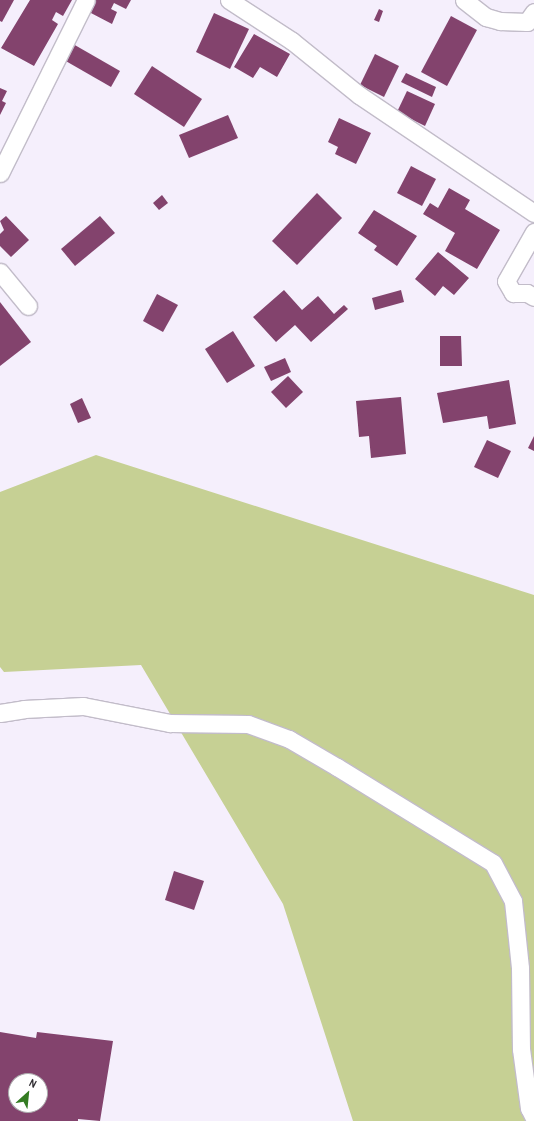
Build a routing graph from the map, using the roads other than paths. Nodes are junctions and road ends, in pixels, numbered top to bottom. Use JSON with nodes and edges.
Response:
{"nodes":[{"id":1,"x":86,"y":0,"type":"edge"},
{"id":2,"x":229,"y":0,"type":"edge"},
{"id":3,"x":464,"y":0,"type":"edge"},
{"id":4,"x":534,"y":12,"type":"edge"},
{"id":5,"x":0,"y":173,"type":"edge"},
{"id":6,"x":534,"y":213,"type":"edge"},
{"id":7,"x":534,"y":232,"type":"edge"},
{"id":8,"x":0,"y":272,"type":"edge"},
{"id":9,"x":534,"y":297,"type":"edge"},
{"id":10,"x":28,"y":306,"type":"dead end"},
{"id":11,"x":0,"y":713,"type":"edge"},
{"id":12,"x":534,"y":1118,"type":"edge"}],
"edges":[{"from":1,"to":5,"type":"street"},
{"from":2,"to":6,"type":"street"},
{"from":3,"to":4,"type":"street"},
{"from":7,"to":9,"type":"street"},
{"from":8,"to":10,"type":"street"},
{"from":11,"to":12,"type":"street"}]}
